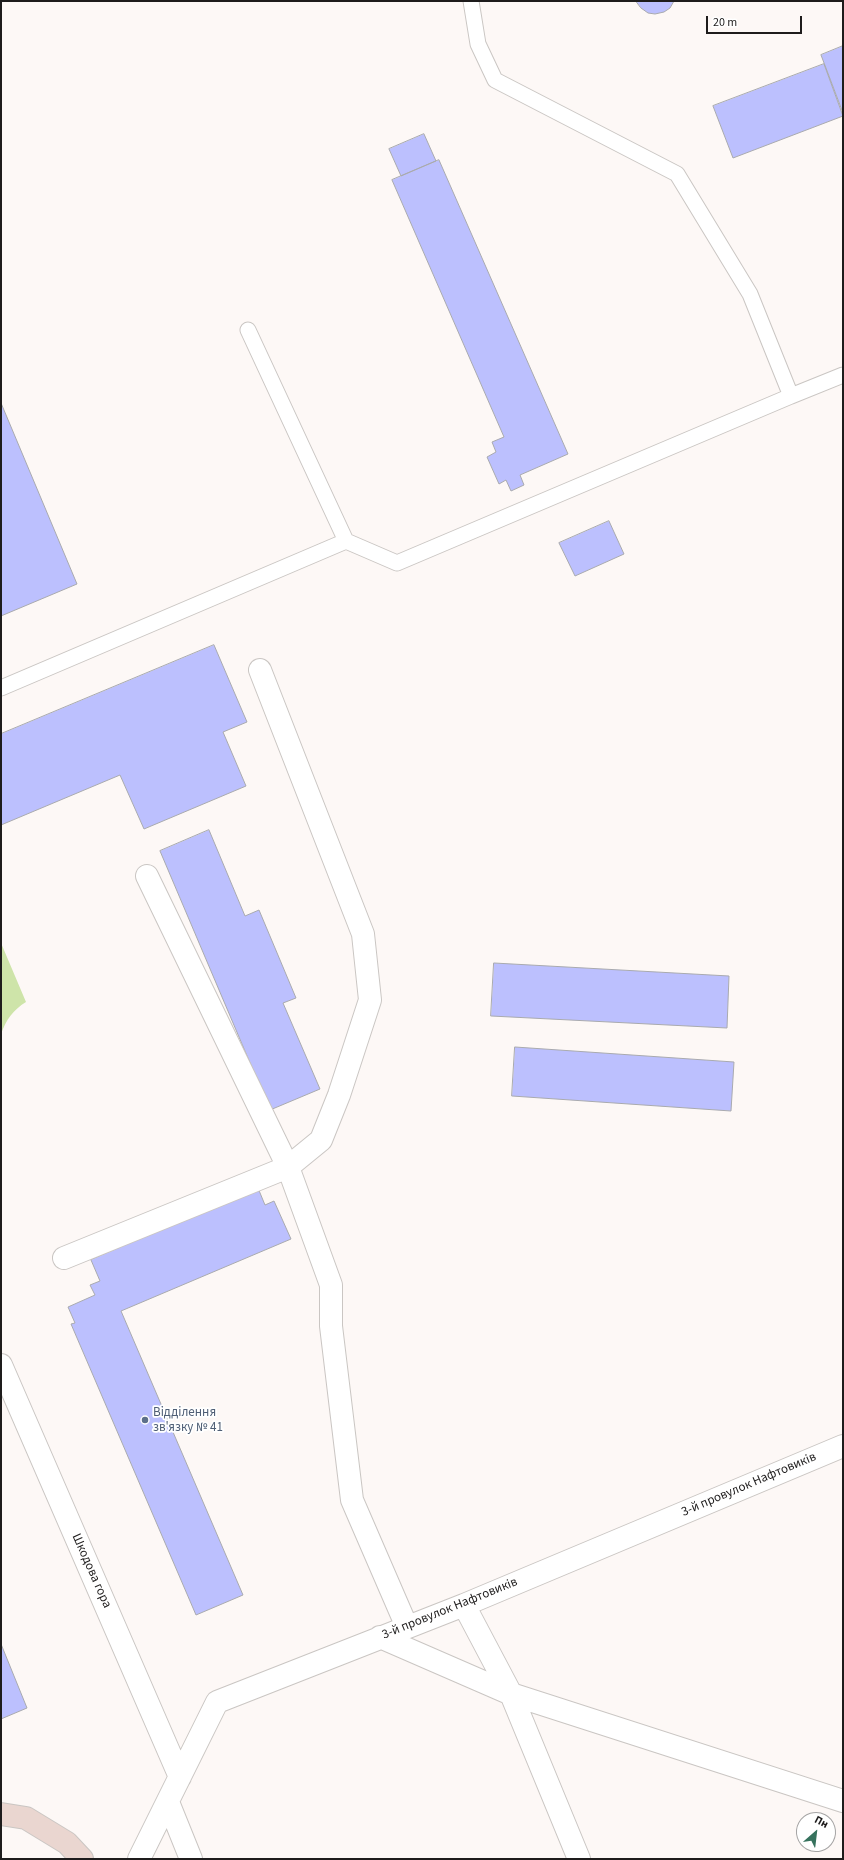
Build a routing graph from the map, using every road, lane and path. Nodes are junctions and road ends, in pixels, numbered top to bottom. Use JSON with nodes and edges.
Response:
{"nodes":[{"id":1,"x":470,"y":1,"type":"edge"},
{"id":2,"x":248,"y":330,"type":"dead end"},
{"id":3,"x":843,"y":375,"type":"edge"},
{"id":4,"x":791,"y":396,"type":"junction"},
{"id":5,"x":346,"y":541,"type":"junction"},
{"id":6,"x":260,"y":670,"type":"dead end"},
{"id":7,"x":1,"y":688,"type":"edge"},
{"id":8,"x":146,"y":876,"type":"dead end"},
{"id":9,"x":288,"y":1167,"type":"junction"},
{"id":10,"x":64,"y":1258,"type":"dead end"},
{"id":11,"x":1,"y":1365,"type":"edge"},
{"id":12,"x":843,"y":1446,"type":"edge"},
{"id":13,"x":464,"y":1605,"type":"junction"},
{"id":14,"x":407,"y":1627,"type":"junction"},
{"id":15,"x":380,"y":1637,"type":"junction"},
{"id":16,"x":511,"y":1694,"type":"junction"},
{"id":17,"x":180,"y":1777,"type":"junction"},
{"id":18,"x":843,"y":1800,"type":"edge"},
{"id":19,"x":168,"y":1802,"type":"junction"},
{"id":20,"x":1,"y":1814,"type":"edge"},
{"id":21,"x":82,"y":1859,"type":"edge"},
{"id":22,"x":139,"y":1859,"type":"edge"},
{"id":23,"x":191,"y":1859,"type":"edge"},
{"id":24,"x":579,"y":1859,"type":"edge"}],
"edges":[{"from":1,"to":4,"type":"lane"},
{"from":2,"to":5,"type":"lane"},
{"from":3,"to":4,"type":"lane"},
{"from":4,"to":5,"type":"lane"},
{"from":5,"to":7,"type":"lane"},
{"from":6,"to":9,"type":"street"},
{"from":8,"to":9,"type":"street"},
{"from":9,"to":10,"type":"street"},
{"from":9,"to":14,"type":"street"},
{"from":11,"to":17,"type":"street","name":"Шкодова гора"},
{"from":12,"to":13,"type":"street","name":"3-й провулок Нафтовиків"},
{"from":13,"to":14,"type":"street","name":"3-й провулок Нафтовиків"},
{"from":13,"to":16,"type":"street"},
{"from":14,"to":15,"type":"street","name":"3-й провулок Нафтовиків"},
{"from":15,"to":16,"type":"street"},
{"from":15,"to":17,"type":"street","name":"3-й провулок Нафтовиків"},
{"from":16,"to":18,"type":"street"},
{"from":16,"to":24,"type":"street"},
{"from":17,"to":19,"type":"street","name":"3-й провулок Нафтовиків"},
{"from":19,"to":22,"type":"street","name":"3-й провулок Нафтовиків"},
{"from":19,"to":23,"type":"street"},
{"from":20,"to":21,"type":"street"}]}
